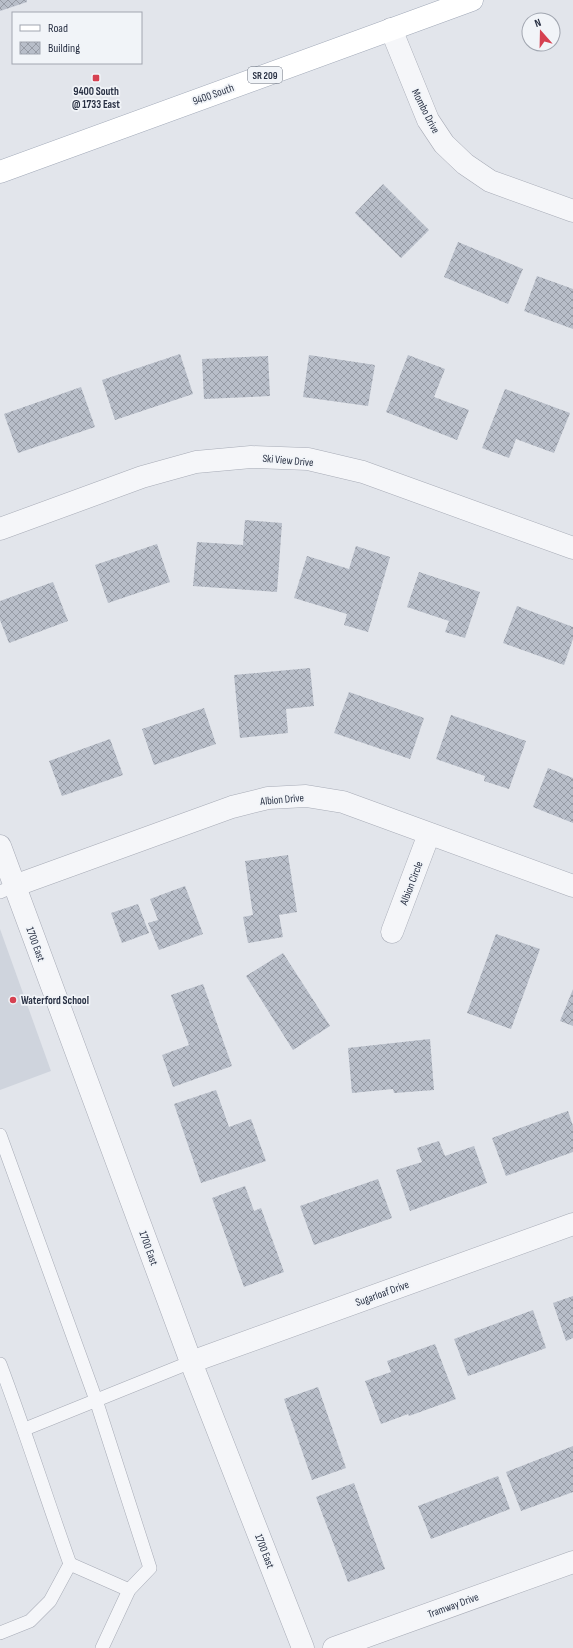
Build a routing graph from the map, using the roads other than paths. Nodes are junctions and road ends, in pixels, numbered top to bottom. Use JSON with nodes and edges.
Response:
{"nodes":[{"id":1,"x":472,"y":0,"type":"edge"},
{"id":2,"x":391,"y":29,"type":"junction"},
{"id":3,"x":0,"y":172,"type":"edge"},
{"id":4,"x":573,"y":211,"type":"edge"},
{"id":5,"x":0,"y":529,"type":"edge"},
{"id":6,"x":573,"y":548,"type":"edge"},
{"id":7,"x":429,"y":834,"type":"junction"},
{"id":8,"x":0,"y":846,"type":"edge"},
{"id":9,"x":573,"y":886,"type":"edge"},
{"id":10,"x":7,"y":889,"type":"edge"},
{"id":11,"x":392,"y":932,"type":"dead end"},
{"id":12,"x":0,"y":1135,"type":"edge"},
{"id":13,"x":573,"y":1224,"type":"edge"},
{"id":14,"x":191,"y":1362,"type":"junction"},
{"id":15,"x":0,"y":1364,"type":"edge"},
{"id":16,"x":96,"y":1400,"type":"junction"},
{"id":17,"x":25,"y":1429,"type":"junction"},
{"id":18,"x":573,"y":1562,"type":"edge"},
{"id":19,"x":70,"y":1564,"type":"junction"},
{"id":20,"x":129,"y":1590,"type":"junction"},
{"id":21,"x":0,"y":1633,"type":"edge"},
{"id":22,"x":102,"y":1648,"type":"edge"},
{"id":23,"x":302,"y":1648,"type":"edge"},
{"id":24,"x":334,"y":1648,"type":"edge"}],
"edges":[{"from":1,"to":2,"type":"main road","name":"9400 South","number":"SR 209"},
{"from":2,"to":3,"type":"main road","name":"9400 South","number":"SR 209"},
{"from":2,"to":4,"type":"street","name":"Mombo Drive"},
{"from":5,"to":6,"type":"street","name":"Ski View Drive"},
{"from":7,"to":9,"type":"street","name":"Albion Drive"},
{"from":7,"to":10,"type":"street","name":"Albion Drive"},
{"from":7,"to":11,"type":"street","name":"Albion Circle"},
{"from":8,"to":10,"type":"street","name":"1700 East"},
{"from":10,"to":14,"type":"street","name":"1700 East"},
{"from":12,"to":16,"type":"lane"},
{"from":13,"to":14,"type":"street","name":"Sugarloaf Drive"},
{"from":14,"to":16,"type":"lane"},
{"from":14,"to":23,"type":"street","name":"1700 East"},
{"from":15,"to":17,"type":"lane"},
{"from":16,"to":17,"type":"lane"},
{"from":16,"to":20,"type":"lane"},
{"from":17,"to":19,"type":"lane"},
{"from":18,"to":24,"type":"street","name":"Tramway Drive"},
{"from":19,"to":20,"type":"lane"},
{"from":19,"to":21,"type":"lane"},
{"from":20,"to":22,"type":"lane"}]}
